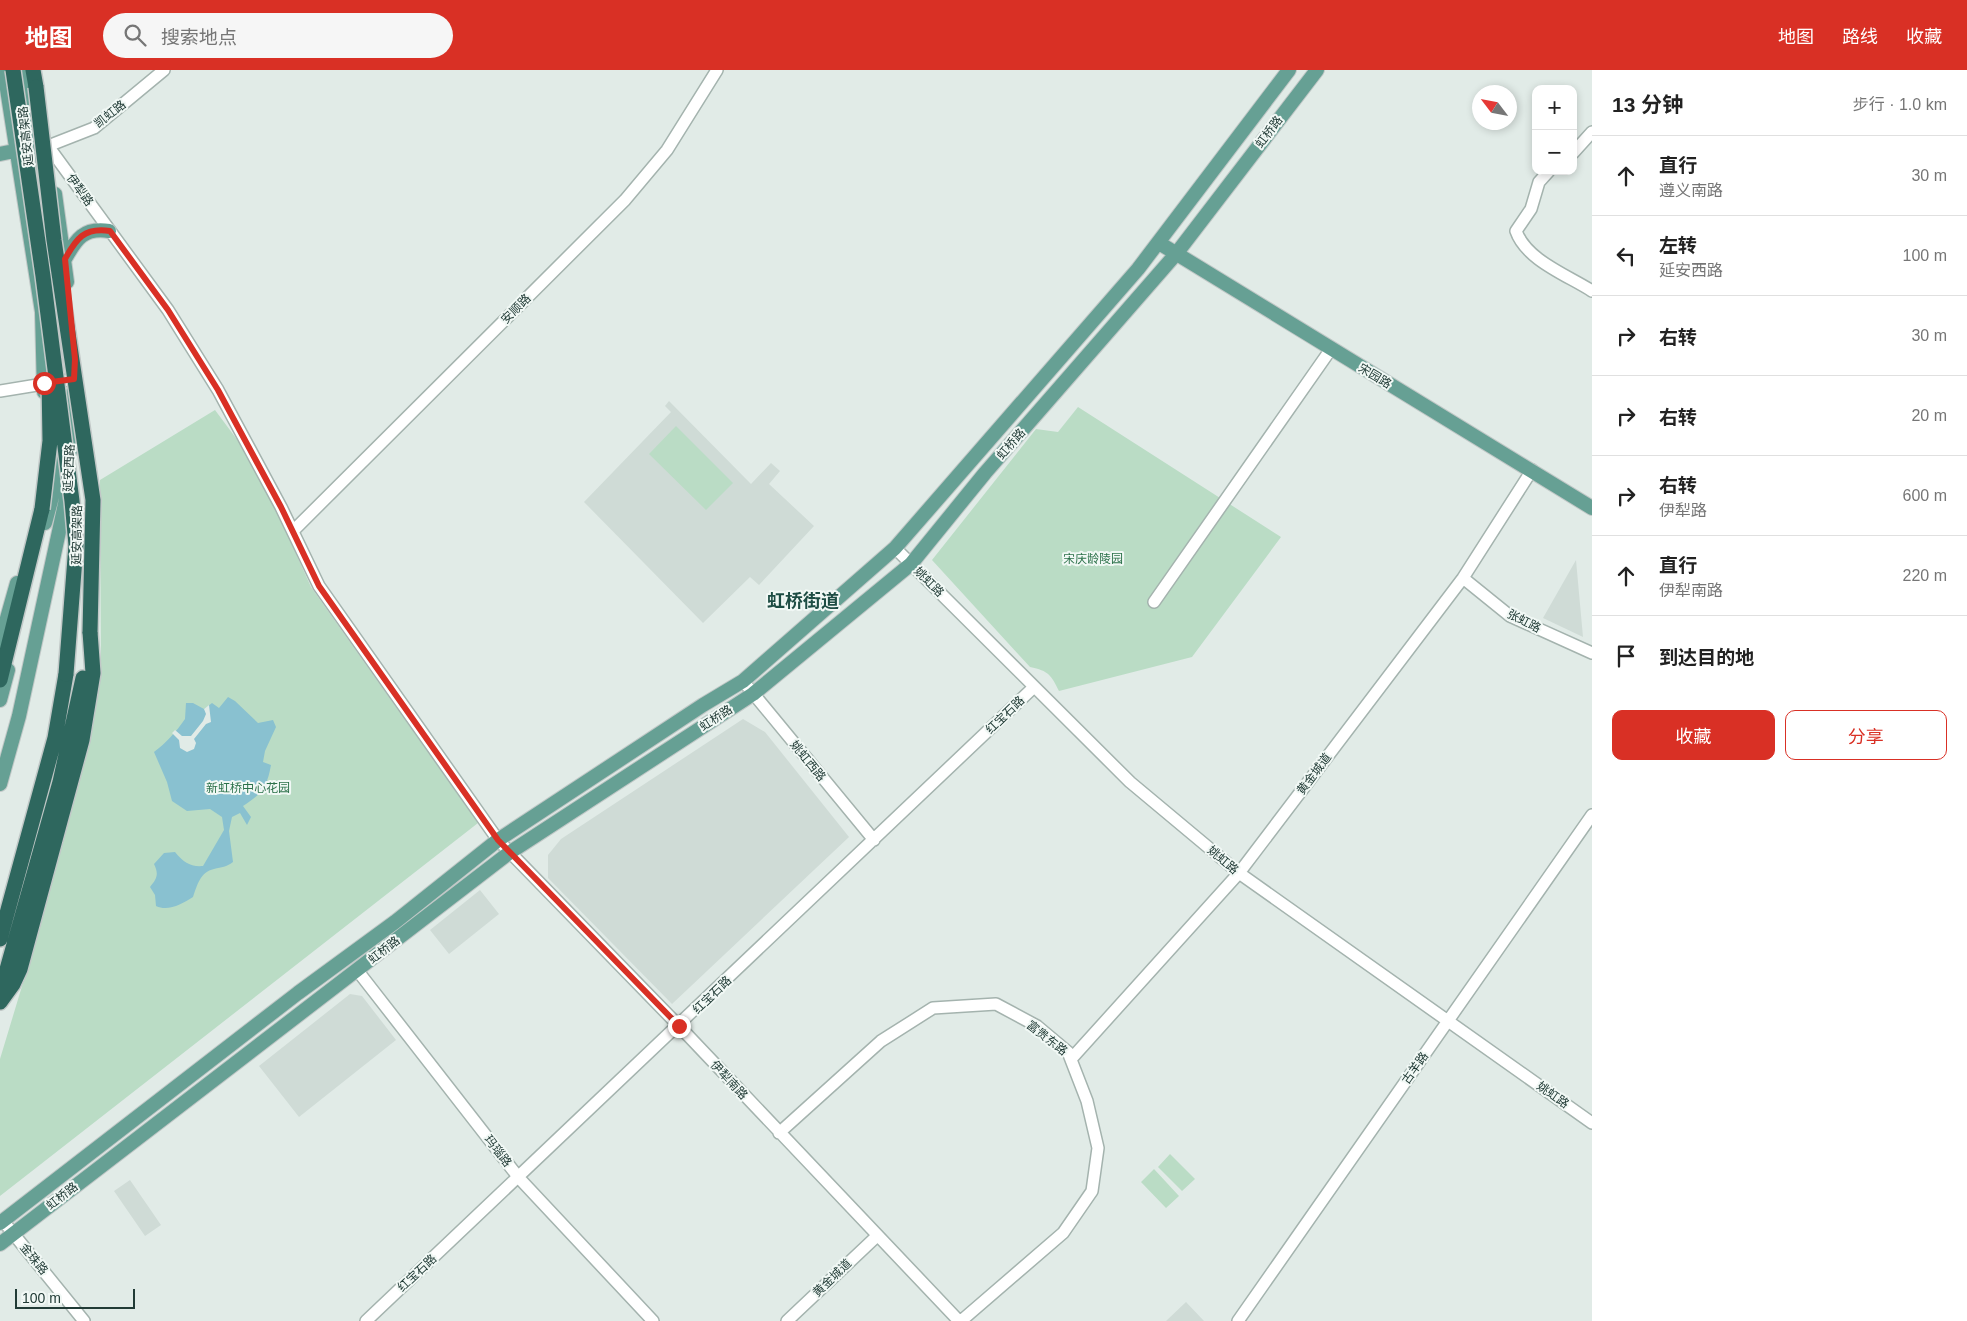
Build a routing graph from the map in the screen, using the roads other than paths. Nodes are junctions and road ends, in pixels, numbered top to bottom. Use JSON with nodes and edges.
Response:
{"nodes":[{"id":1,"x":4,"y":70,"type":"edge"},
{"id":2,"x":15,"y":70,"type":"edge"},
{"id":3,"x":22,"y":70,"type":"edge"},
{"id":4,"x":35,"y":70,"type":"edge"},
{"id":5,"x":164,"y":70,"type":"edge"},
{"id":6,"x":717,"y":70,"type":"edge"},
{"id":7,"x":1278,"y":70,"type":"edge"},
{"id":8,"x":1289,"y":70,"type":"edge"},
{"id":9,"x":1317,"y":70,"type":"edge"},
{"id":10,"x":1272,"y":92,"type":"junction"},
{"id":11,"x":1590,"y":139,"type":"edge"},
{"id":12,"x":48,"y":146,"type":"junction"},
{"id":13,"x":26,"y":149,"type":"junction"},
{"id":14,"x":1577,"y":150,"type":"edge"},
{"id":15,"x":0,"y":154,"type":"edge"},
{"id":16,"x":1545,"y":175,"type":"edge"},
{"id":17,"x":110,"y":231,"type":"junction"},
{"id":18,"x":1159,"y":243,"type":"junction"},
{"id":19,"x":1176,"y":254,"type":"junction"},
{"id":20,"x":65,"y":259,"type":"junction"},
{"id":21,"x":1592,"y":291,"type":"edge"},
{"id":22,"x":48,"y":314,"type":"junction"},
{"id":23,"x":1331,"y":349,"type":"junction"},
{"id":24,"x":58,"y":381,"type":"junction"},
{"id":25,"x":0,"y":391,"type":"edge"},
{"id":26,"x":1532,"y":470,"type":"junction"},
{"id":27,"x":1592,"y":508,"type":"edge"},
{"id":28,"x":293,"y":531,"type":"junction"},
{"id":29,"x":895,"y":548,"type":"junction"},
{"id":30,"x":911,"y":564,"type":"junction"},
{"id":31,"x":1463,"y":578,"type":"junction"},
{"id":32,"x":1154,"y":602,"type":"dead end"},
{"id":33,"x":90,"y":632,"type":"junction"},
{"id":34,"x":0,"y":643,"type":"edge"},
{"id":35,"x":1592,"y":652,"type":"edge"},
{"id":36,"x":0,"y":678,"type":"edge"},
{"id":37,"x":743,"y":681,"type":"junction"},
{"id":38,"x":1034,"y":687,"type":"junction"},
{"id":39,"x":753,"y":694,"type":"junction"},
{"id":40,"x":0,"y":700,"type":"edge"},
{"id":41,"x":0,"y":784,"type":"edge"},
{"id":42,"x":1592,"y":814,"type":"edge"},
{"id":43,"x":498,"y":840,"type":"junction"},
{"id":44,"x":874,"y":840,"type":"junction"},
{"id":45,"x":509,"y":853,"type":"junction"},
{"id":46,"x":1239,"y":873,"type":"junction"},
{"id":47,"x":0,"y":940,"type":"edge"},
{"id":48,"x":357,"y":970,"type":"junction"},
{"id":49,"x":0,"y":994,"type":"edge"},
{"id":50,"x":0,"y":1002,"type":"edge"},
{"id":51,"x":1448,"y":1021,"type":"junction"},
{"id":52,"x":679,"y":1026,"type":"junction"},
{"id":53,"x":1072,"y":1058,"type":"junction"},
{"id":54,"x":1592,"y":1123,"type":"edge"},
{"id":55,"x":779,"y":1132,"type":"junction"},
{"id":56,"x":519,"y":1178,"type":"junction"},
{"id":57,"x":4,"y":1231,"type":"edge"},
{"id":58,"x":877,"y":1236,"type":"junction"},
{"id":59,"x":0,"y":1248,"type":"edge"},
{"id":60,"x":84,"y":1321,"type":"edge"},
{"id":61,"x":366,"y":1321,"type":"edge"},
{"id":62,"x":653,"y":1321,"type":"edge"},
{"id":63,"x":787,"y":1321,"type":"edge"},
{"id":64,"x":960,"y":1321,"type":"edge"},
{"id":65,"x":1238,"y":1321,"type":"edge"}],
"edges":[{"from":1,"to":13,"type":"main road","name":"延安西路"},
{"from":2,"to":13,"type":"main road","name":"延安西路"},
{"from":2,"to":22,"type":"highway","name":"延安高架路","bridge":true},
{"from":3,"to":13,"type":"main road","name":"延安西路"},
{"from":4,"to":12,"type":"main road","name":"延安西路"},
{"from":4,"to":33,"type":"highway","name":"延安高架路","bridge":true},
{"from":5,"to":12,"type":"street","name":"凯虹路"},
{"from":6,"to":28,"type":"street","name":"安顺路"},
{"from":7,"to":10,"type":"main road"},
{"from":8,"to":10,"type":"main road","name":"虹桥路"},
{"from":9,"to":19,"type":"main road","name":"虹桥路"},
{"from":10,"to":18,"type":"main road","name":"虹桥路"},
{"from":11,"to":14,"type":"street"},
{"from":12,"to":13,"type":"main road"},
{"from":12,"to":17,"type":"street","name":"伊犁路"},
{"from":12,"to":20,"type":"main road","name":"延安西路"},
{"from":13,"to":15,"type":"main road"},
{"from":13,"to":24,"type":"main road","name":"延安西路"},
{"from":16,"to":21,"type":"street"},
{"from":17,"to":20,"type":"main road"},
{"from":17,"to":28,"type":"street","name":"伊犁路"},
{"from":18,"to":19,"type":"main road","name":"宋园路"},
{"from":18,"to":29,"type":"main road","name":"虹桥路"},
{"from":19,"to":23,"type":"main road","name":"宋园路"},
{"from":19,"to":30,"type":"main road","name":"虹桥路"},
{"from":20,"to":24,"type":"main road","name":"延安西路"},
{"from":22,"to":36,"type":"highway","bridge":true},
{"from":22,"to":47,"type":"highway","name":"延安高架路","bridge":true},
{"from":23,"to":26,"type":"main road","name":"宋园路"},
{"from":23,"to":32,"type":"street"},
{"from":24,"to":25,"type":"street"},
{"from":24,"to":34,"type":"main road","name":"延安西路"},
{"from":24,"to":40,"type":"main road","name":"延安西路"},
{"from":24,"to":41,"type":"main road","name":"延安西路"},
{"from":26,"to":27,"type":"main road","name":"宋园路"},
{"from":26,"to":31,"type":"street","name":"黄金城道"},
{"from":28,"to":43,"type":"street","name":"伊犁路"},
{"from":29,"to":30,"type":"street","name":"姚虹路"},
{"from":29,"to":37,"type":"main road","name":"虹桥路"},
{"from":30,"to":38,"type":"street","name":"姚虹路"},
{"from":30,"to":39,"type":"main road","name":"虹桥路"},
{"from":31,"to":35,"type":"street","name":"张虹路"},
{"from":31,"to":46,"type":"street","name":"黄金城道"},
{"from":33,"to":49,"type":"highway","name":"延安高架路"},
{"from":33,"to":50,"type":"highway"},
{"from":37,"to":39,"type":"street","name":"姚虹西路"},
{"from":37,"to":43,"type":"main road","name":"虹桥路"},
{"from":38,"to":44,"type":"street","name":"红宝石路"},
{"from":38,"to":46,"type":"street","name":"姚虹路"},
{"from":39,"to":44,"type":"street","name":"姚虹西路"},
{"from":39,"to":45,"type":"main road","name":"虹桥路"},
{"from":42,"to":51,"type":"street","name":"古羊路"},
{"from":43,"to":45,"type":"street","name":"伊犁南路"},
{"from":43,"to":57,"type":"main road","name":"虹桥路"},
{"from":44,"to":52,"type":"street","name":"红宝石路"},
{"from":45,"to":48,"type":"main road","name":"虹桥路"},
{"from":45,"to":52,"type":"street","name":"伊犁南路"},
{"from":46,"to":51,"type":"street","name":"姚虹路"},
{"from":46,"to":53,"type":"street","name":"黄金城道"},
{"from":48,"to":56,"type":"street","name":"玛瑙路"},
{"from":48,"to":57,"type":"main road","name":"虹桥路"},
{"from":51,"to":54,"type":"street","name":"姚虹路"},
{"from":51,"to":65,"type":"street","name":"古羊路"},
{"from":52,"to":55,"type":"street","name":"伊犁南路"},
{"from":52,"to":56,"type":"street","name":"红宝石路"},
{"from":53,"to":55,"type":"street","name":"富贵东路"},
{"from":53,"to":64,"type":"street","name":"富贵东路"},
{"from":55,"to":58,"type":"street","name":"伊犁南路"},
{"from":56,"to":61,"type":"street","name":"红宝石路"},
{"from":56,"to":62,"type":"street","name":"玛瑙路"},
{"from":57,"to":59,"type":"main road"},
{"from":57,"to":60,"type":"street","name":"金珠路"},
{"from":58,"to":63,"type":"street","name":"黄金城道"},
{"from":58,"to":64,"type":"street","name":"伊犁南路"}]}
